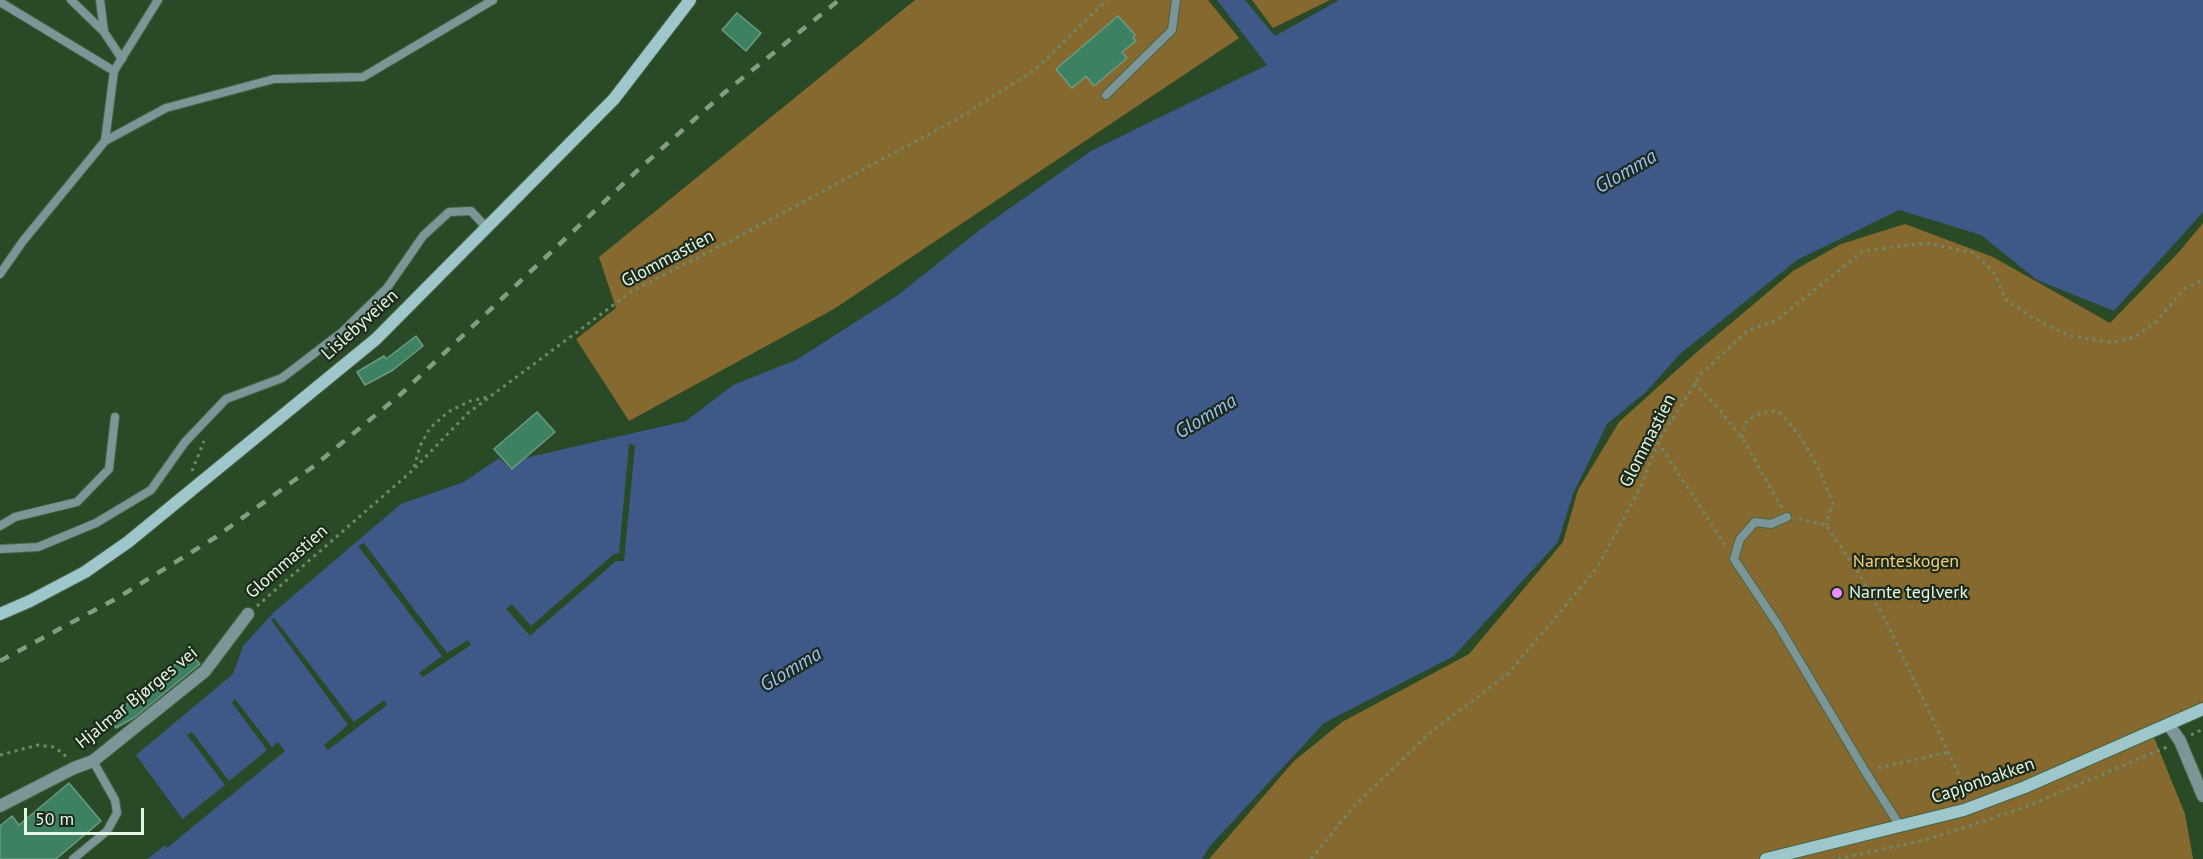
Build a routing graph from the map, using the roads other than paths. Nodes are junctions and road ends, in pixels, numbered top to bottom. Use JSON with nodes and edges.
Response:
{"nodes":[{"id":1,"x":71,"y":0,"type":"edge"},
{"id":2,"x":100,"y":0,"type":"edge"},
{"id":3,"x":158,"y":0,"type":"edge"},
{"id":4,"x":493,"y":0,"type":"edge"},
{"id":5,"x":690,"y":0,"type":"edge"},
{"id":6,"x":1176,"y":0,"type":"edge"},
{"id":7,"x":0,"y":2,"type":"edge"},
{"id":8,"x":104,"y":32,"type":"junction"},
{"id":9,"x":122,"y":58,"type":"junction"},
{"id":10,"x":114,"y":71,"type":"junction"},
{"id":11,"x":1106,"y":95,"type":"dead end"},
{"id":12,"x":105,"y":141,"type":"junction"},
{"id":13,"x":487,"y":228,"type":"junction"},
{"id":14,"x":0,"y":274,"type":"edge"},
{"id":15,"x":115,"y":417,"type":"dead end"},
{"id":16,"x":1788,"y":517,"type":"road end"},
{"id":17,"x":0,"y":526,"type":"edge"},
{"id":18,"x":0,"y":549,"type":"edge"},
{"id":19,"x":0,"y":614,"type":"edge"},
{"id":20,"x":248,"y":614,"type":"road end"},
{"id":21,"x":2203,"y":709,"type":"edge"},
{"id":22,"x":2169,"y":725,"type":"junction"},
{"id":23,"x":93,"y":761,"type":"junction"},
{"id":24,"x":2203,"y":796,"type":"edge"},
{"id":25,"x":0,"y":806,"type":"edge"},
{"id":26,"x":1900,"y":826,"type":"junction"},
{"id":27,"x":73,"y":859,"type":"edge"},
{"id":28,"x":1766,"y":859,"type":"edge"}],
"edges":[{"from":1,"to":8,"type":"lane"},
{"from":2,"to":8,"type":"lane"},
{"from":3,"to":9,"type":"lane"},
{"from":4,"to":12,"type":"lane"},
{"from":5,"to":13,"type":"street","name":"Lislebyveien"},
{"from":6,"to":11,"type":"lane"},
{"from":7,"to":10,"type":"lane"},
{"from":8,"to":9,"type":"lane"},
{"from":9,"to":10,"type":"lane"},
{"from":10,"to":12,"type":"lane"},
{"from":12,"to":14,"type":"lane"},
{"from":13,"to":18,"type":"lane"},
{"from":13,"to":19,"type":"street","name":"Lislebyveien"},
{"from":15,"to":17,"type":"lane"},
{"from":16,"to":26,"type":"lane"},
{"from":20,"to":23,"type":"street","name":"Hjalmar Bjørges vei"},
{"from":21,"to":22,"type":"street","name":"Capjonbakken"},
{"from":22,"to":24,"type":"street"},
{"from":22,"to":26,"type":"street","name":"Capjonbakken"},
{"from":23,"to":25,"type":"street","name":"Hjalmar Bjørges vei"},
{"from":23,"to":27,"type":"lane"},
{"from":26,"to":28,"type":"street","name":"Capjonbakken"}]}
